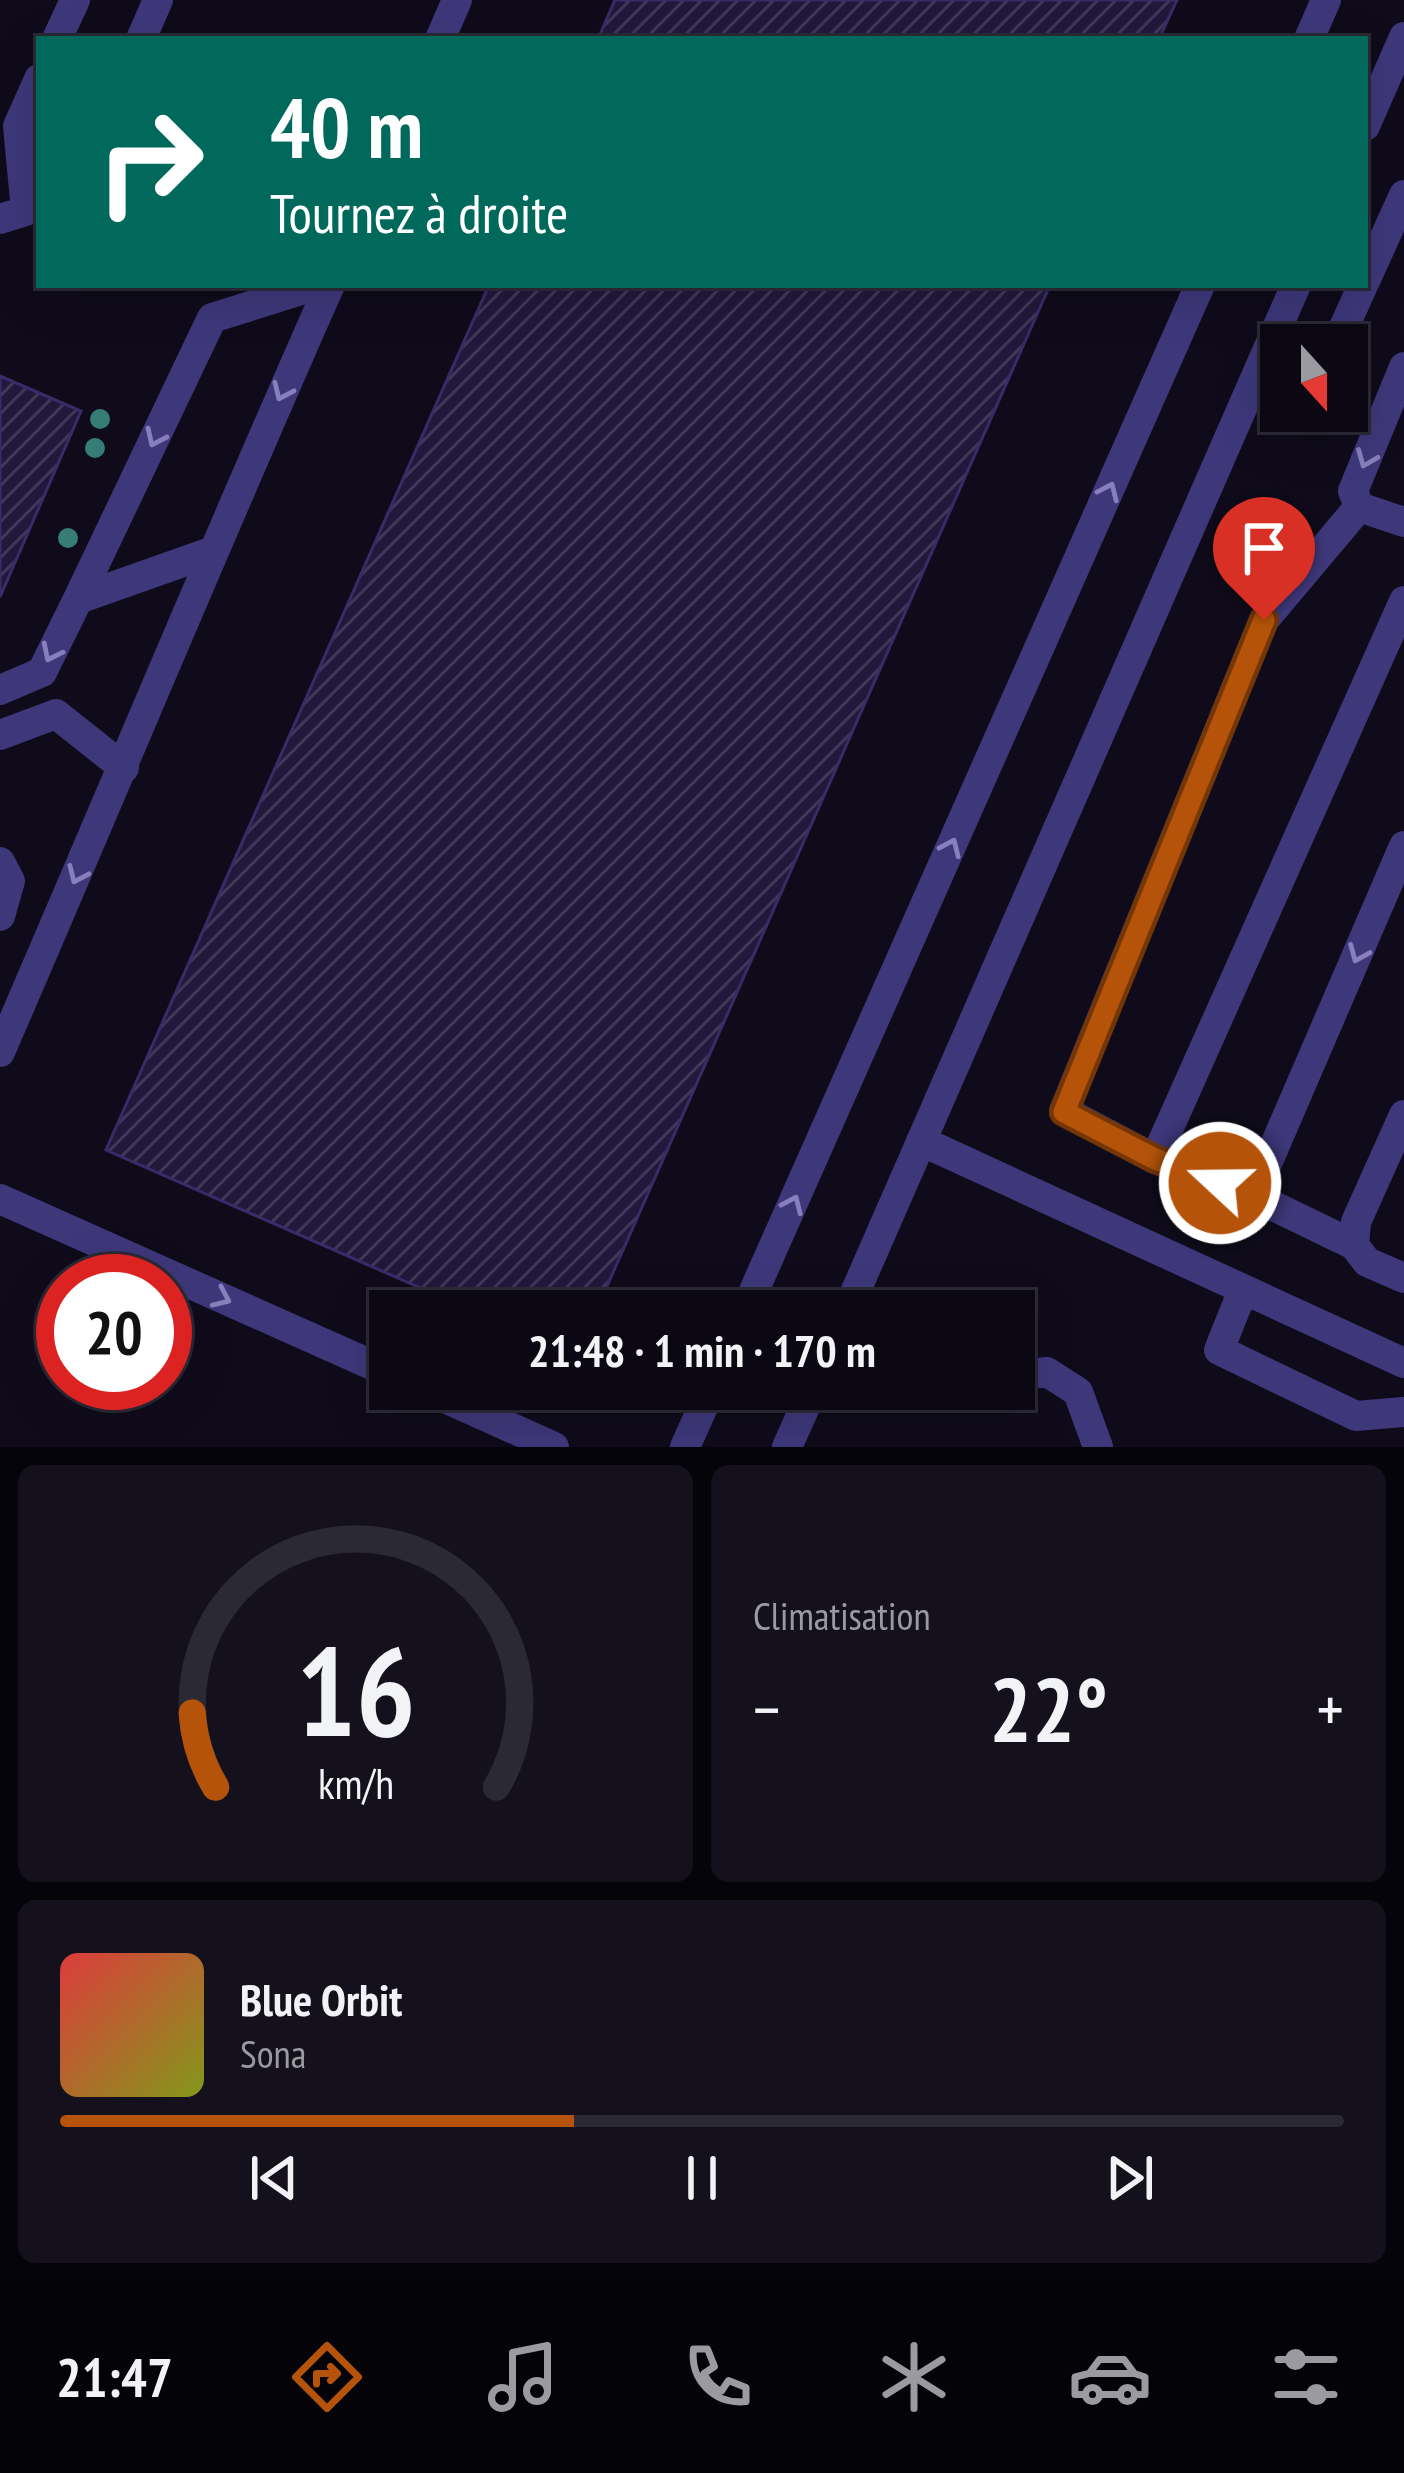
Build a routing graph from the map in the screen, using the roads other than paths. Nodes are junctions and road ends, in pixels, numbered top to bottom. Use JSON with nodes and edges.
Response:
{"nodes":[{"id":1,"x":75,"y":0,"type":"edge"},
{"id":2,"x":158,"y":0,"type":"edge"},
{"id":3,"x":457,"y":0,"type":"edge"},
{"id":4,"x":1326,"y":0,"type":"edge"},
{"id":5,"x":58,"y":36,"type":"edge"},
{"id":6,"x":141,"y":36,"type":"edge"},
{"id":7,"x":441,"y":36,"type":"edge"},
{"id":8,"x":1310,"y":36,"type":"edge"},
{"id":9,"x":1404,"y":37,"type":"edge"},
{"id":10,"x":36,"y":85,"type":"edge"},
{"id":11,"x":1368,"y":119,"type":"edge"},
{"id":12,"x":9,"y":131,"type":"edge"},
{"id":13,"x":1404,"y":195,"type":"edge"},
{"id":14,"x":0,"y":219,"type":"edge"},
{"id":15,"x":1368,"y":274,"type":"edge"},
{"id":16,"x":307,"y":288,"type":"edge"},
{"id":17,"x":329,"y":288,"type":"edge"},
{"id":18,"x":1199,"y":288,"type":"edge"},
{"id":19,"x":1295,"y":288,"type":"edge"},
{"id":20,"x":1362,"y":288,"type":"edge"},
{"id":21,"x":1285,"y":324,"type":"edge"},
{"id":22,"x":1345,"y":324,"type":"edge"},
{"id":23,"x":1404,"y":367,"type":"edge"},
{"id":24,"x":1260,"y":402,"type":"edge"},
{"id":25,"x":1359,"y":507,"type":"junction"},
{"id":26,"x":1404,"y":522,"type":"edge"},
{"id":27,"x":211,"y":552,"type":"junction"},
{"id":28,"x":78,"y":599,"type":"junction"},
{"id":29,"x":1404,"y":601,"type":"edge"},
{"id":30,"x":0,"y":690,"type":"edge"},
{"id":31,"x":0,"y":735,"type":"edge"},
{"id":32,"x":124,"y":768,"type":"junction"},
{"id":33,"x":1404,"y":846,"type":"edge"},
{"id":34,"x":0,"y":862,"type":"edge"},
{"id":35,"x":0,"y":916,"type":"edge"},
{"id":36,"x":0,"y":1052,"type":"edge"},
{"id":37,"x":1404,"y":1115,"type":"edge"},
{"id":38,"x":921,"y":1142,"type":"junction"},
{"id":39,"x":1155,"y":1159,"type":"junction"},
{"id":40,"x":1253,"y":1196,"type":"junction"},
{"id":41,"x":0,"y":1198,"type":"edge"},
{"id":42,"x":1354,"y":1245,"type":"junction"},
{"id":43,"x":1404,"y":1278,"type":"edge"},
{"id":44,"x":755,"y":1290,"type":"edge"},
{"id":45,"x":856,"y":1290,"type":"edge"},
{"id":46,"x":1243,"y":1290,"type":"junction"},
{"id":47,"x":1404,"y":1363,"type":"edge"},
{"id":48,"x":369,"y":1364,"type":"edge"},
{"id":49,"x":1035,"y":1373,"type":"edge"},
{"id":50,"x":472,"y":1410,"type":"edge"},
{"id":51,"x":702,"y":1410,"type":"edge"},
{"id":52,"x":804,"y":1410,"type":"edge"},
{"id":53,"x":1404,"y":1412,"type":"edge"},
{"id":54,"x":554,"y":1447,"type":"edge"},
{"id":55,"x":685,"y":1447,"type":"edge"},
{"id":56,"x":787,"y":1447,"type":"edge"},
{"id":57,"x":1098,"y":1447,"type":"edge"}],
"edges":[{"from":1,"to":5,"type":"lane"},
{"from":2,"to":6,"type":"lane"},
{"from":3,"to":7,"type":"lane"},
{"from":4,"to":8,"type":"lane"},
{"from":9,"to":11,"type":"lane"},
{"from":10,"to":12,"type":"lane"},
{"from":12,"to":14,"type":"lane"},
{"from":13,"to":15,"type":"lane"},
{"from":16,"to":28,"type":"lane","one_way":true},
{"from":17,"to":27,"type":"lane","one_way":true},
{"from":44,"to":18,"type":"lane","one_way":true},
{"from":19,"to":21,"type":"lane"},
{"from":20,"to":22,"type":"lane"},
{"from":23,"to":25,"type":"lane","one_way":true},
{"from":24,"to":38,"type":"lane"},
{"from":25,"to":26,"type":"lane"},
{"from":25,"to":39,"type":"lane"},
{"from":27,"to":28,"type":"lane"},
{"from":27,"to":32,"type":"lane"},
{"from":28,"to":30,"type":"lane","one_way":true},
{"from":29,"to":39,"type":"lane"},
{"from":31,"to":32,"type":"lane"},
{"from":32,"to":36,"type":"lane","one_way":true},
{"from":33,"to":40,"type":"lane","one_way":true},
{"from":34,"to":35,"type":"lane"},
{"from":37,"to":42,"type":"lane"},
{"from":38,"to":45,"type":"lane"},
{"from":38,"to":46,"type":"lane"},
{"from":39,"to":40,"type":"lane"},
{"from":40,"to":42,"type":"lane"},
{"from":41,"to":48,"type":"lane","one_way":true},
{"from":42,"to":43,"type":"lane"},
{"from":46,"to":47,"type":"lane"},
{"from":46,"to":53,"type":"lane"},
{"from":49,"to":57,"type":"lane"},
{"from":50,"to":54,"type":"lane"},
{"from":51,"to":55,"type":"lane"},
{"from":52,"to":56,"type":"lane"}]}
